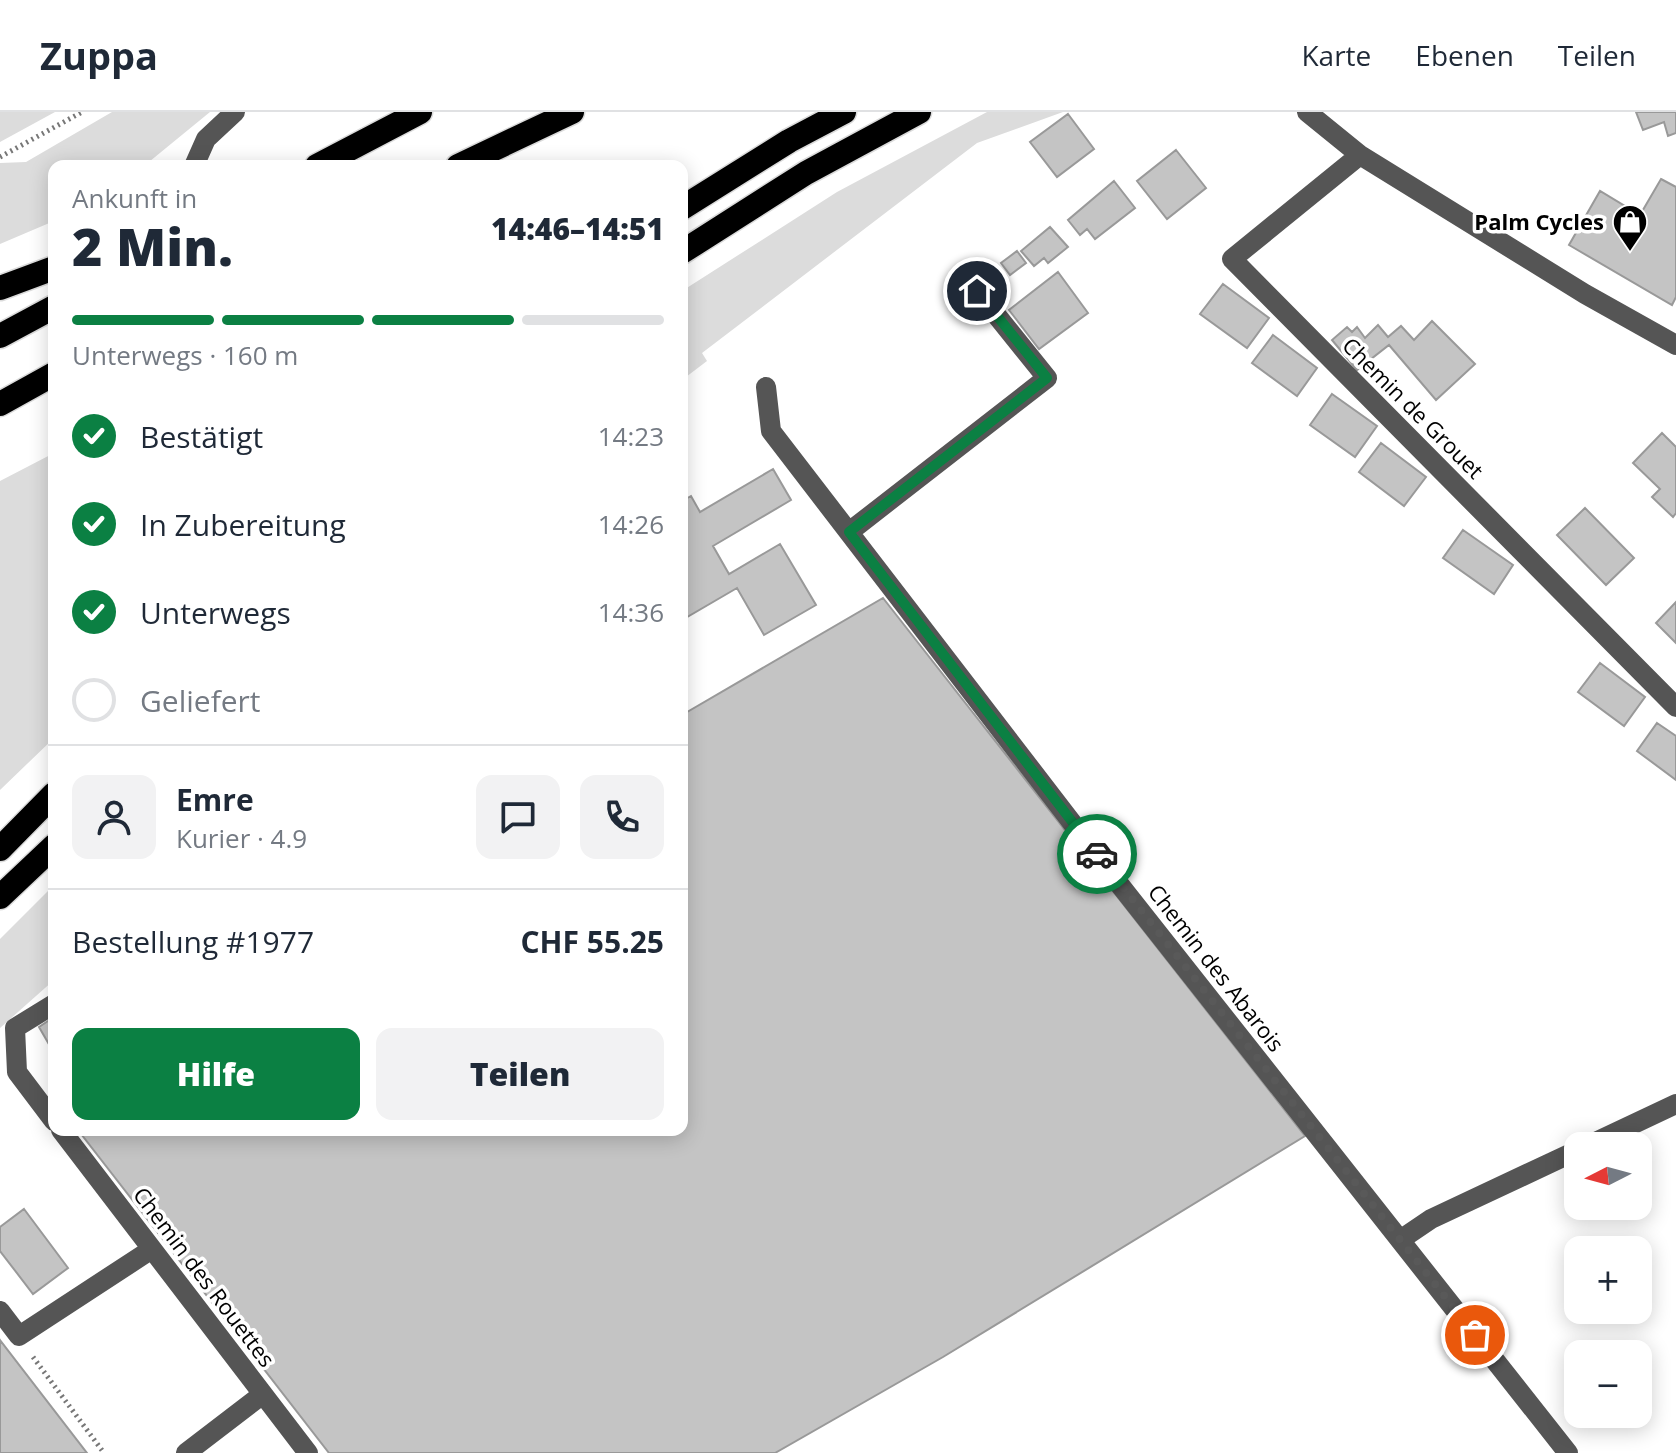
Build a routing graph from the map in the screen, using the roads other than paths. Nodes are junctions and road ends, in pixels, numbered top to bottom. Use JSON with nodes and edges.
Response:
{"nodes":[{"id":1,"x":235,"y":112,"type":"edge"},
{"id":2,"x":420,"y":112,"type":"edge"},
{"id":3,"x":572,"y":112,"type":"edge"},
{"id":4,"x":844,"y":112,"type":"edge"},
{"id":5,"x":919,"y":112,"type":"edge"},
{"id":6,"x":1307,"y":112,"type":"edge"},
{"id":7,"x":1360,"y":155,"type":"junction"},
{"id":8,"x":197,"y":160,"type":"edge"},
{"id":9,"x":327,"y":160,"type":"edge"},
{"id":10,"x":471,"y":160,"type":"edge"},
{"id":11,"x":688,"y":204,"type":"edge"},
{"id":12,"x":688,"y":248,"type":"edge"},
{"id":13,"x":48,"y":270,"type":"edge"},
{"id":14,"x":0,"y":288,"type":"edge"},
{"id":15,"x":977,"y":291,"type":"dead end"},
{"id":16,"x":48,"y":310,"type":"edge"},
{"id":17,"x":0,"y":336,"type":"edge"},
{"id":18,"x":1676,"y":345,"type":"edge"},
{"id":19,"x":48,"y":377,"type":"edge"},
{"id":20,"x":766,"y":387,"type":"dead end"},
{"id":21,"x":0,"y":404,"type":"edge"},
{"id":22,"x":849,"y":532,"type":"junction"},
{"id":23,"x":1676,"y":707,"type":"edge"},
{"id":24,"x":48,"y":800,"type":"edge"},
{"id":25,"x":6,"y":841,"type":"edge"},
{"id":26,"x":48,"y":852,"type":"edge"},
{"id":27,"x":0,"y":897,"type":"edge"},
{"id":28,"x":48,"y":1008,"type":"edge"},
{"id":29,"x":1676,"y":1104,"type":"edge"},
{"id":30,"x":48,"y":1113,"type":"edge"},
{"id":31,"x":1617,"y":1132,"type":"edge"},
{"id":32,"x":66,"y":1136,"type":"edge"},
{"id":33,"x":1564,"y":1157,"type":"edge"},
{"id":34,"x":1400,"y":1240,"type":"junction"},
{"id":35,"x":152,"y":1249,"type":"junction"},
{"id":36,"x":0,"y":1311,"type":"edge"},
{"id":37,"x":263,"y":1394,"type":"junction"},
{"id":38,"x":186,"y":1453,"type":"edge"},
{"id":39,"x":308,"y":1453,"type":"edge"},
{"id":40,"x":1568,"y":1453,"type":"edge"}],
"edges":[{"from":1,"to":8,"type":"street"},
{"from":2,"to":9,"type":"highway"},
{"from":3,"to":10,"type":"highway"},
{"from":4,"to":11,"type":"highway"},
{"from":5,"to":12,"type":"highway"},
{"from":6,"to":7,"type":"street"},
{"from":7,"to":18,"type":"street"},
{"from":7,"to":23,"type":"street","name":"Chemin de Grouet"},
{"from":13,"to":14,"type":"highway"},
{"from":15,"to":22,"type":"street"},
{"from":16,"to":17,"type":"highway"},
{"from":19,"to":21,"type":"highway"},
{"from":20,"to":22,"type":"street","name":"Chemin des Abarois"},
{"from":22,"to":34,"type":"street","name":"Chemin des Abarois"},
{"from":24,"to":25,"type":"highway"},
{"from":26,"to":27,"type":"highway"},
{"from":28,"to":30,"type":"street"},
{"from":29,"to":31,"type":"street"},
{"from":32,"to":35,"type":"street","name":"Chemin des Rouettes"},
{"from":33,"to":34,"type":"street"},
{"from":34,"to":40,"type":"street","name":"Chemin des Abarois"},
{"from":35,"to":36,"type":"street"},
{"from":35,"to":37,"type":"street","name":"Chemin des Rouettes"},
{"from":37,"to":38,"type":"street"},
{"from":37,"to":39,"type":"street","name":"Chemin des Rouettes"}]}
